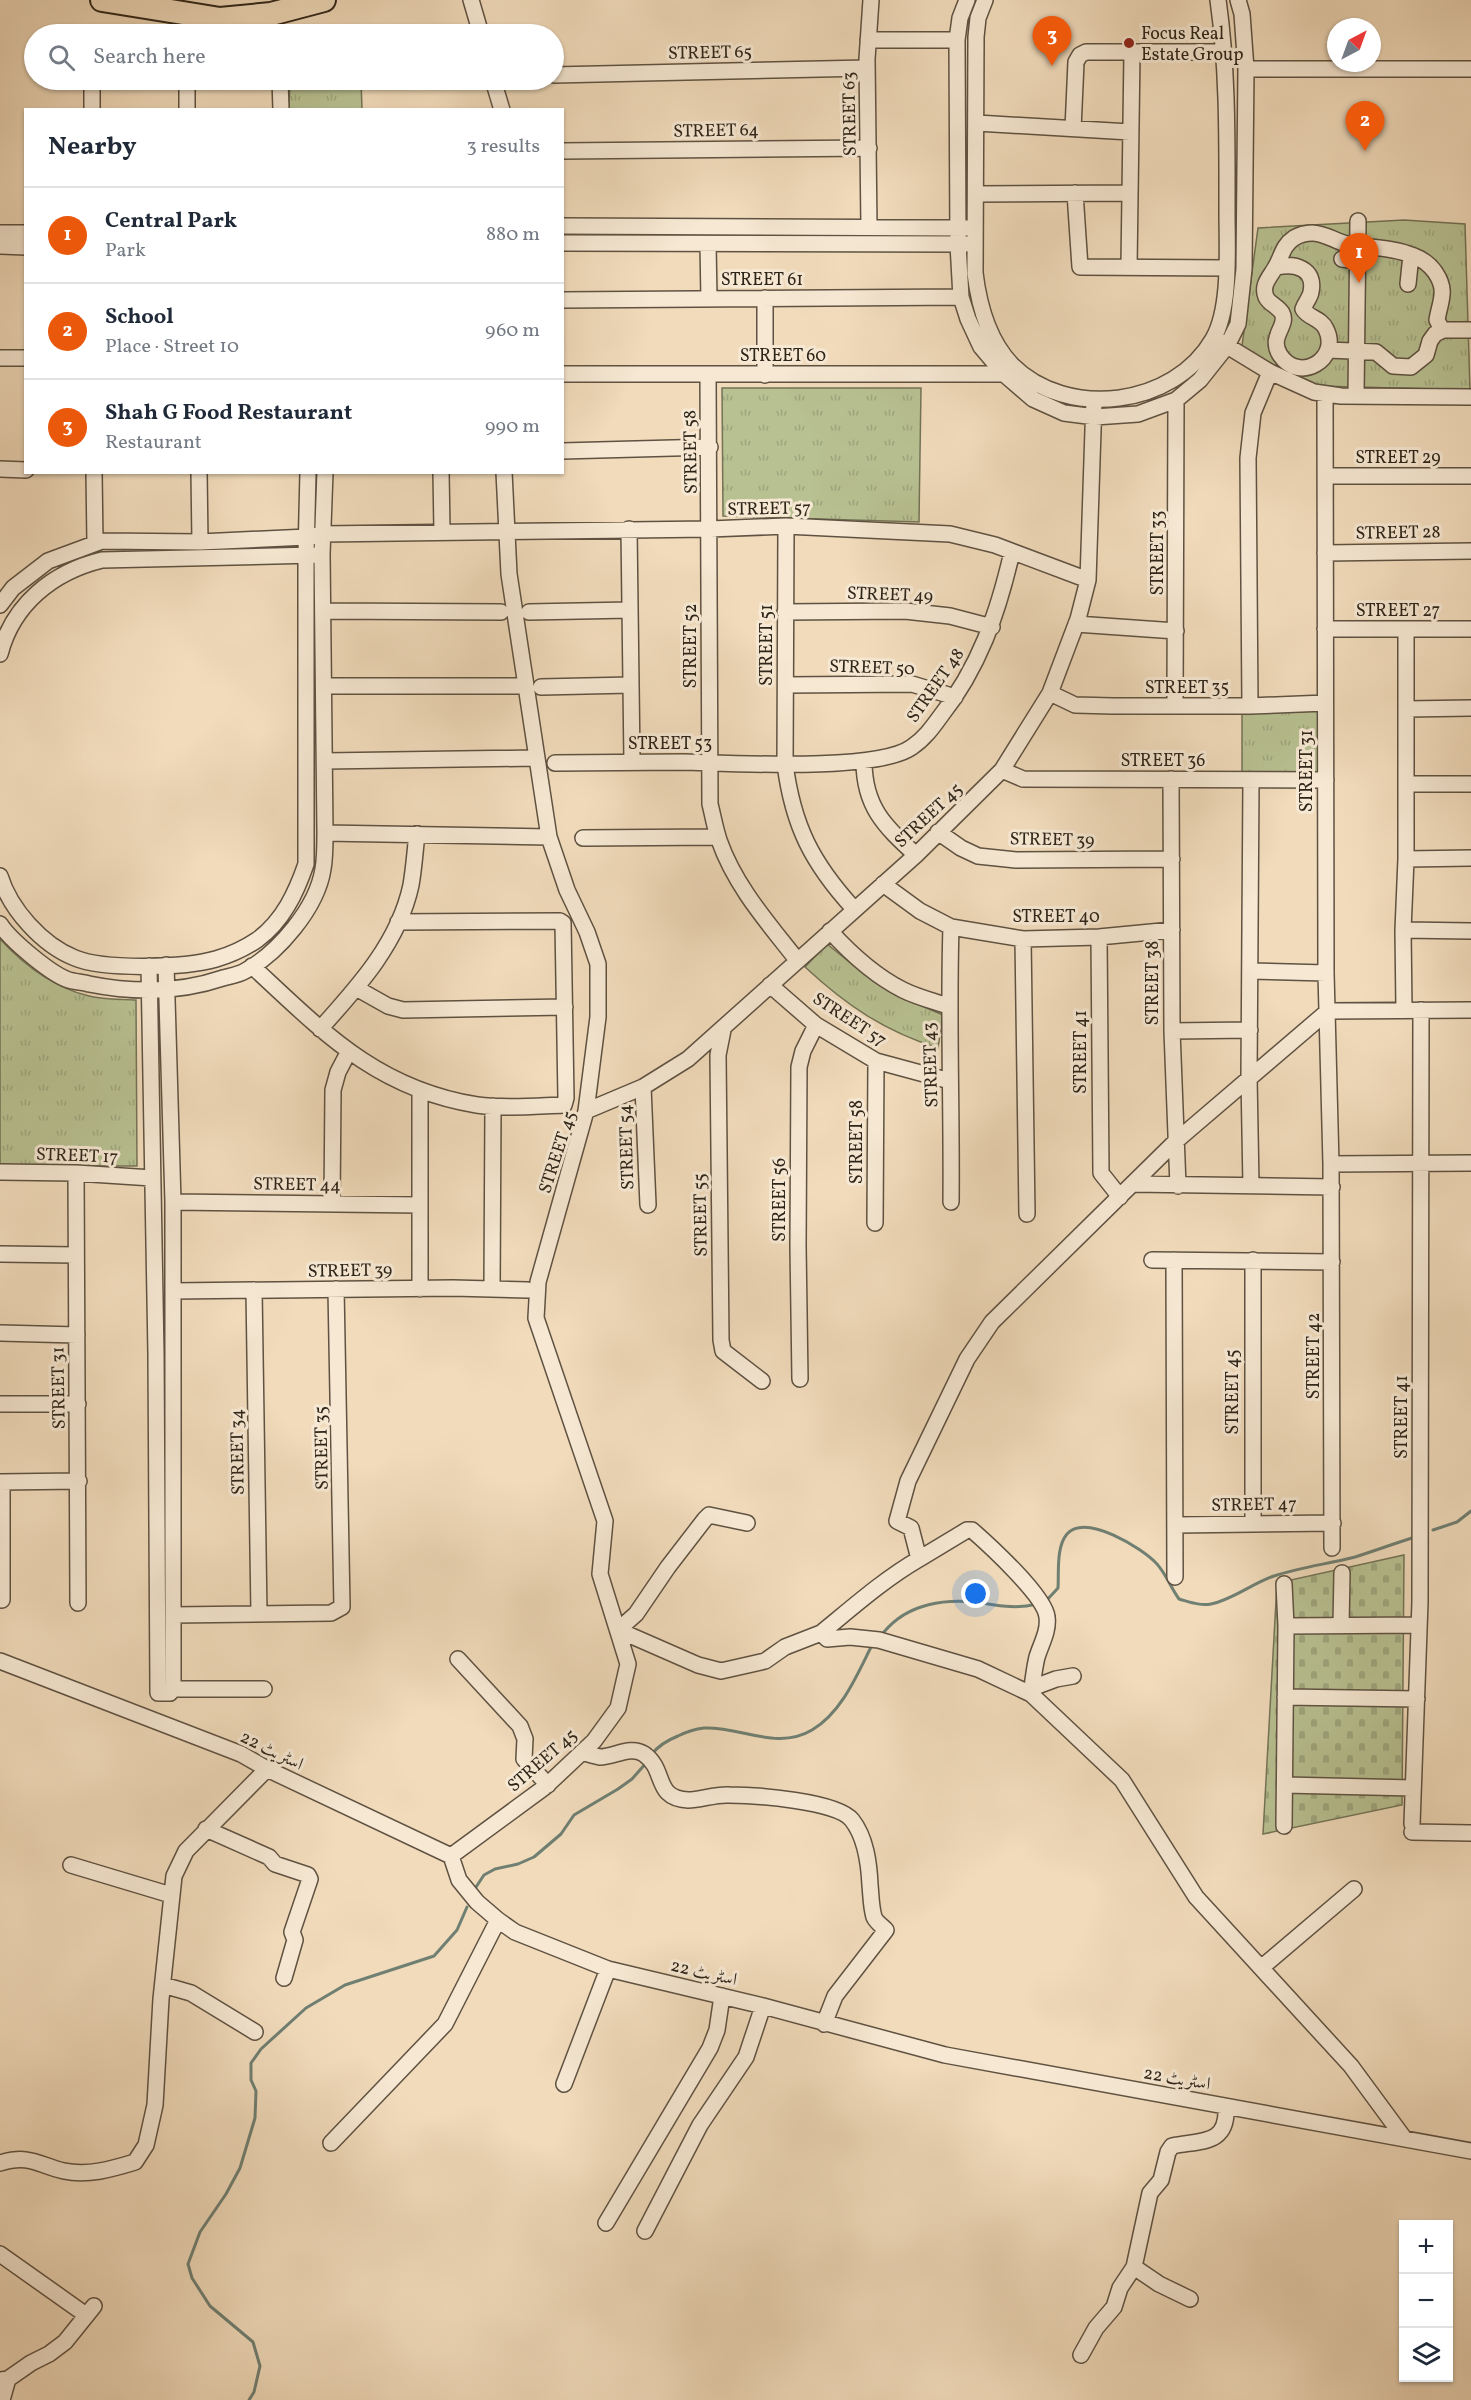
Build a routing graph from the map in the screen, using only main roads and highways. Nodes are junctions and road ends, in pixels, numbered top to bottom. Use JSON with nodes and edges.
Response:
{"nodes":[{"id":1,"x":102,"y":0,"type":"edge"},
{"id":2,"x":324,"y":0,"type":"edge"}],
"edges":[{"from":1,"to":2,"type":"highway"}]}
